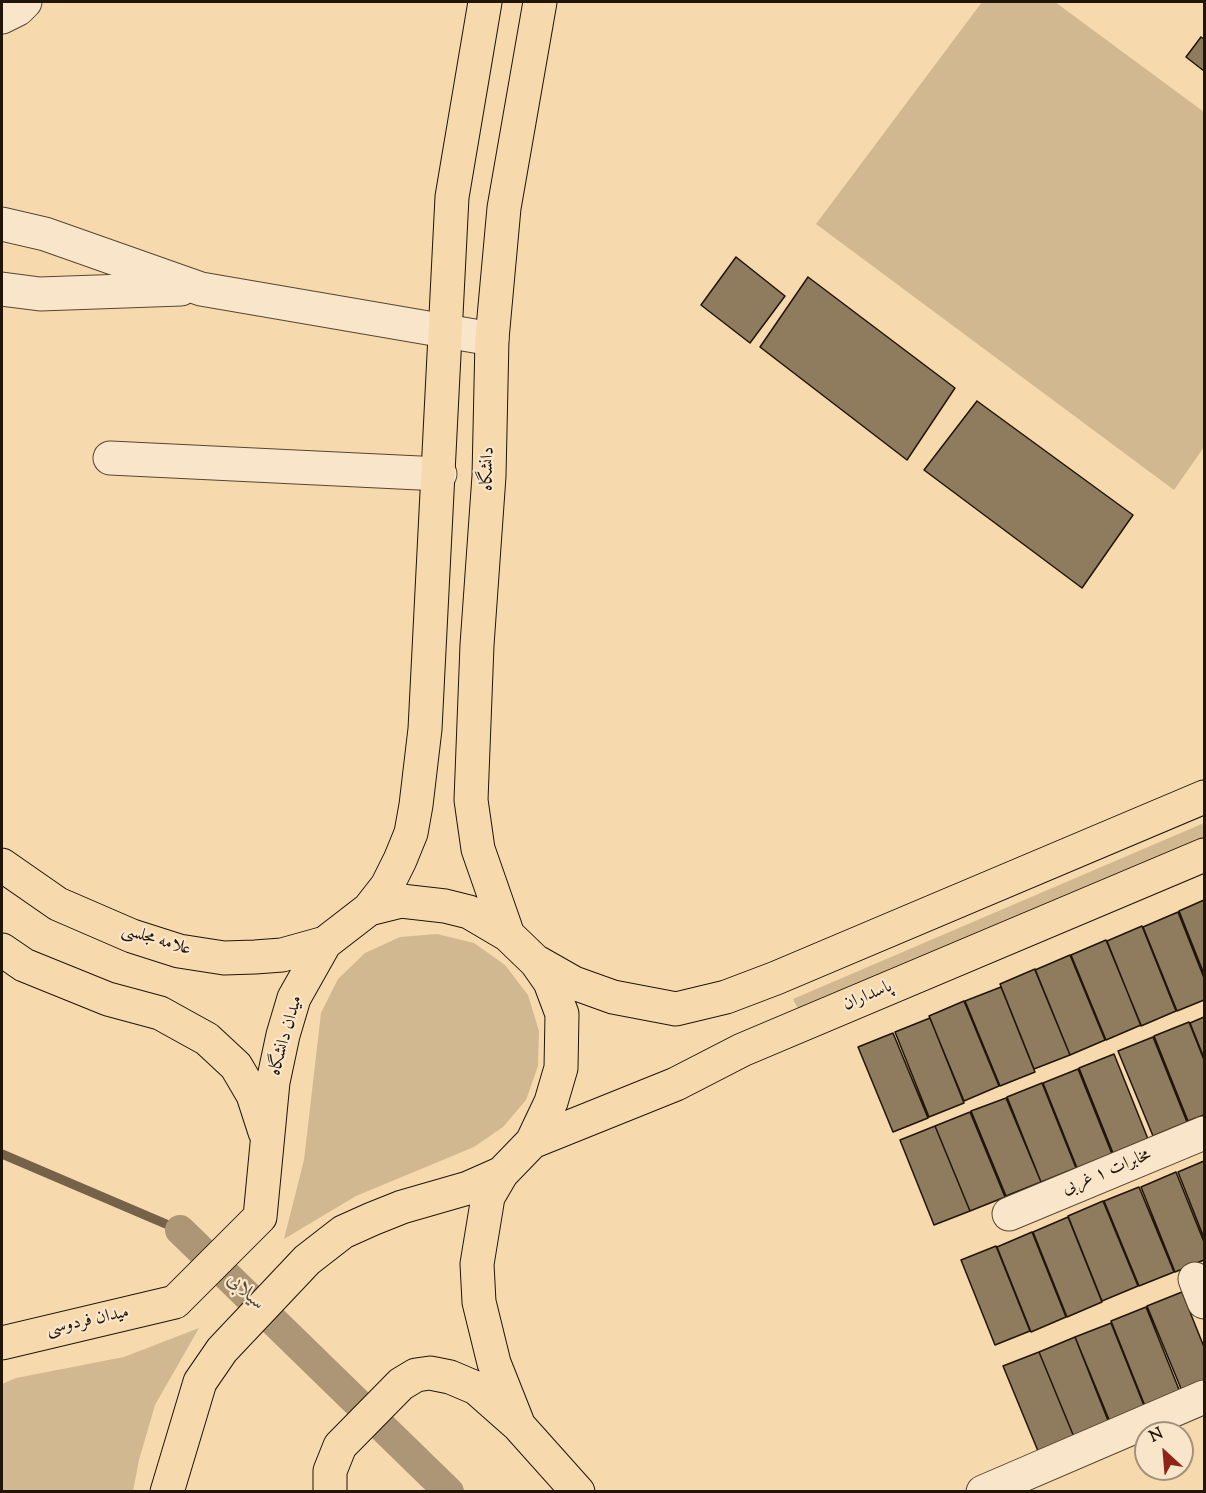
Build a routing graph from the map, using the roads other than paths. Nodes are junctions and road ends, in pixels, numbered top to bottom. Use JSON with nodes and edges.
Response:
{"nodes":[{"id":1,"x":25,"y":2,"type":"edge"},
{"id":2,"x":485,"y":2,"type":"edge"},
{"id":3,"x":540,"y":2,"type":"edge"},
{"id":4,"x":2,"y":17,"type":"edge"},
{"id":5,"x":2,"y":224,"type":"edge"},
{"id":6,"x":2,"y":289,"type":"edge"},
{"id":7,"x":201,"y":289,"type":"junction"},
{"id":8,"x":443,"y":331,"type":"junction"},
{"id":9,"x":492,"y":339,"type":"junction"},
{"id":10,"x":110,"y":458,"type":"dead end"},
{"id":11,"x":440,"y":474,"type":"junction"},
{"id":12,"x":1204,"y":797,"type":"edge"},
{"id":13,"x":1204,"y":855,"type":"edge"},
{"id":14,"x":2,"y":865,"type":"edge"},
{"id":15,"x":369,"y":909,"type":"junction"},
{"id":16,"x":508,"y":935,"type":"junction"},
{"id":17,"x":325,"y":943,"type":"junction"},
{"id":18,"x":2,"y":950,"type":"edge"},
{"id":19,"x":536,"y":962,"type":"junction"},
{"id":20,"x":1204,"y":1133,"type":"edge"},
{"id":21,"x":267,"y":1138,"type":"junction"},
{"id":22,"x":532,"y":1142,"type":"junction"},
{"id":23,"x":502,"y":1173,"type":"junction"},
{"id":24,"x":1009,"y":1214,"type":"dead end"},
{"id":25,"x":176,"y":1302,"type":"joint"},
{"id":26,"x":2,"y":1343,"type":"edge"},
{"id":27,"x":1204,"y":1397,"type":"edge"},
{"id":28,"x":519,"y":1426,"type":"junction"},
{"id":29,"x":330,"y":1481,"type":"edge"},
{"id":30,"x":167,"y":1491,"type":"edge"},
{"id":31,"x":578,"y":1491,"type":"edge"},
{"id":32,"x":983,"y":1491,"type":"edge"}],
"edges":[{"from":1,"to":4,"type":"street"},
{"from":2,"to":8,"type":"main road"},
{"from":3,"to":9,"type":"main road","name":"دانشگاه"},
{"from":5,"to":7,"type":"street"},
{"from":6,"to":7,"type":"street"},
{"from":7,"to":8,"type":"street"},
{"from":8,"to":9,"type":"street"},
{"from":8,"to":11,"type":"main road"},
{"from":9,"to":16,"type":"main road","name":"دانشگاه"},
{"from":10,"to":11,"type":"street"},
{"from":11,"to":15,"type":"main road"},
{"from":12,"to":19,"type":"main road"},
{"from":13,"to":22,"type":"main road","name":"پاسداران"},
{"from":14,"to":17,"type":"main road","name":"علامه مجلسی"},
{"from":15,"to":16,"type":"main road","name":"میدان دانشگاه"},
{"from":15,"to":17,"type":"main road","name":"میدان دانشگاه"},
{"from":16,"to":19,"type":"main road","name":"میدان دانشگاه"},
{"from":17,"to":21,"type":"main road","name":"میدان دانشگاه"},
{"from":18,"to":21,"type":"main road"},
{"from":19,"to":22,"type":"main road","name":"میدان دانشگاه"},
{"from":20,"to":24,"type":"street","name":"مخابرات ۱ غربی"},
{"from":21,"to":25,"type":"main road","name":"میدان دانشگاه"},
{"from":22,"to":23,"type":"main road","name":"میدان دانشگاه"},
{"from":23,"to":28,"type":"main road"},
{"from":23,"to":30,"type":"main road","name":"میدان دانشگاه"},
{"from":25,"to":26,"type":"main road","name":"میدان فردوسی"},
{"from":27,"to":32,"type":"street"},
{"from":28,"to":29,"type":"main road"},
{"from":28,"to":31,"type":"main road"}]}
